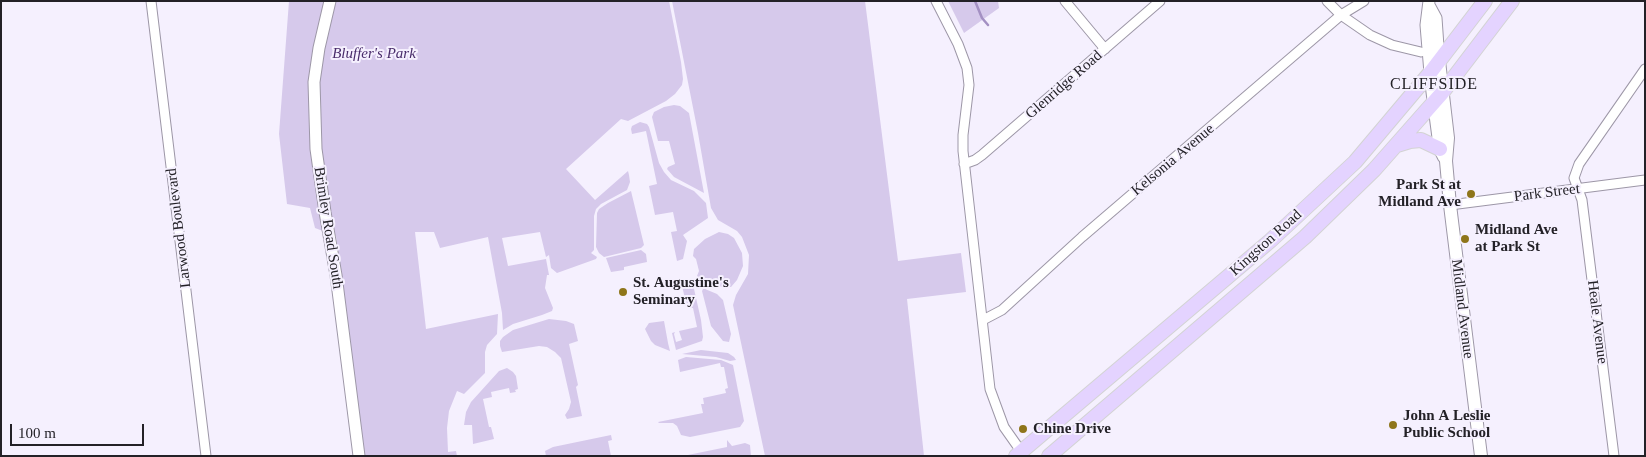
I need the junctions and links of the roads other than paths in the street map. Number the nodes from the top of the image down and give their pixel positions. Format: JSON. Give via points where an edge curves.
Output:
{"nodes":[{"id":1,"x":151,"y":1,"type":"edge"},
{"id":2,"x":330,"y":1,"type":"edge"},
{"id":3,"x":936,"y":1,"type":"edge"},
{"id":4,"x":1065,"y":1,"type":"edge"},
{"id":5,"x":1160,"y":1,"type":"edge"},
{"id":6,"x":1327,"y":1,"type":"edge"},
{"id":7,"x":1364,"y":1,"type":"edge"},
{"id":8,"x":1485,"y":1,"type":"edge"},
{"id":9,"x":1512,"y":1,"type":"edge"},
{"id":10,"x":1429,"y":3,"type":"edge"},
{"id":11,"x":1341,"y":15,"type":"junction"},
{"id":12,"x":1105,"y":49,"type":"junction"},
{"id":13,"x":1421,"y":52,"type":"dead end"},
{"id":14,"x":1439,"y":61,"type":"junction"},
{"id":15,"x":1645,"y":69,"type":"edge"},
{"id":16,"x":1430,"y":73,"type":"junction"},
{"id":17,"x":1438,"y":98,"type":"junction"},
{"id":18,"x":1397,"y":145,"type":"junction"},
{"id":19,"x":1443,"y":155,"type":"junction"},
{"id":20,"x":964,"y":164,"type":"junction"},
{"id":21,"x":1645,"y":180,"type":"edge"},
{"id":22,"x":1577,"y":189,"type":"junction"},
{"id":23,"x":1450,"y":205,"type":"junction"},
{"id":24,"x":984,"y":320,"type":"junction"},
{"id":25,"x":1021,"y":454,"type":"edge"},
{"id":26,"x":206,"y":456,"type":"edge"},
{"id":27,"x":359,"y":456,"type":"edge"},
{"id":28,"x":1049,"y":456,"type":"edge"},
{"id":29,"x":1481,"y":456,"type":"edge"},
{"id":30,"x":1614,"y":456,"type":"edge"}],
"edges":[{"from":1,"to":26,"type":"street","name":"Larwood Boulevard"},
{"from":2,"to":27,"type":"street","name":"Brimley Road South","via":[[314,82],[316,149]]},
{"from":3,"to":20,"type":"street","via":[[967,68],[969,85],[963,135]]},
{"from":4,"to":12,"type":"street"},
{"from":5,"to":12,"type":"street","name":"Glenridge Road"},
{"from":6,"to":11,"type":"street"},
{"from":7,"to":11,"type":"street","name":"Kelsonia Avenue"},
{"from":8,"to":14,"type":"main road","name":"Kingston Road"},
{"from":9,"to":17,"type":"main road","name":"Kingston Road"},
{"from":10,"to":14,"type":"street","name":"Midland Avenue","via":[[1436,18]]},
{"from":10,"to":16,"type":"street","name":"Midland Avenue","via":[[1426,25]]},
{"from":11,"to":13,"type":"street","via":[[1378,39]]},
{"from":11,"to":24,"type":"street","name":"Kelsonia Avenue","via":[[1082,237],[1002,310]]},
{"from":12,"to":20,"type":"street","name":"Glenridge Road","via":[[982,155]]},
{"from":14,"to":16,"type":"main road","name":"Kingston Road"},
{"from":14,"to":17,"type":"main road","name":"Midland Avenue"},
{"from":15,"to":22,"type":"street","name":"Heale Avenue","via":[[1579,164],[1574,178]]},
{"from":16,"to":17,"type":"main road","name":"Midland Avenue"},
{"from":16,"to":25,"type":"main road","name":"Kingston Road","via":[[1355,162],[1270,241]]},
{"from":17,"to":18,"type":"main road","name":"Kingston Road"},
{"from":17,"to":19,"type":"main road","name":"Midland Avenue"},
{"from":18,"to":19,"type":"main road","via":[[1421,140]]},
{"from":18,"to":28,"type":"main road","name":"Kingston Road","via":[[1305,237]]},
{"from":19,"to":23,"type":"main road","name":"Midland Avenue"},
{"from":20,"to":24,"type":"street"},
{"from":21,"to":22,"type":"street","name":"Park Street"},
{"from":22,"to":23,"type":"street","name":"Park Street"},
{"from":22,"to":30,"type":"street","name":"Heale Avenue","via":[[1582,200]]},
{"from":23,"to":29,"type":"main road","name":"Midland Avenue"},
{"from":24,"to":25,"type":"street","via":[[993,400],[1004,427]]}]}
